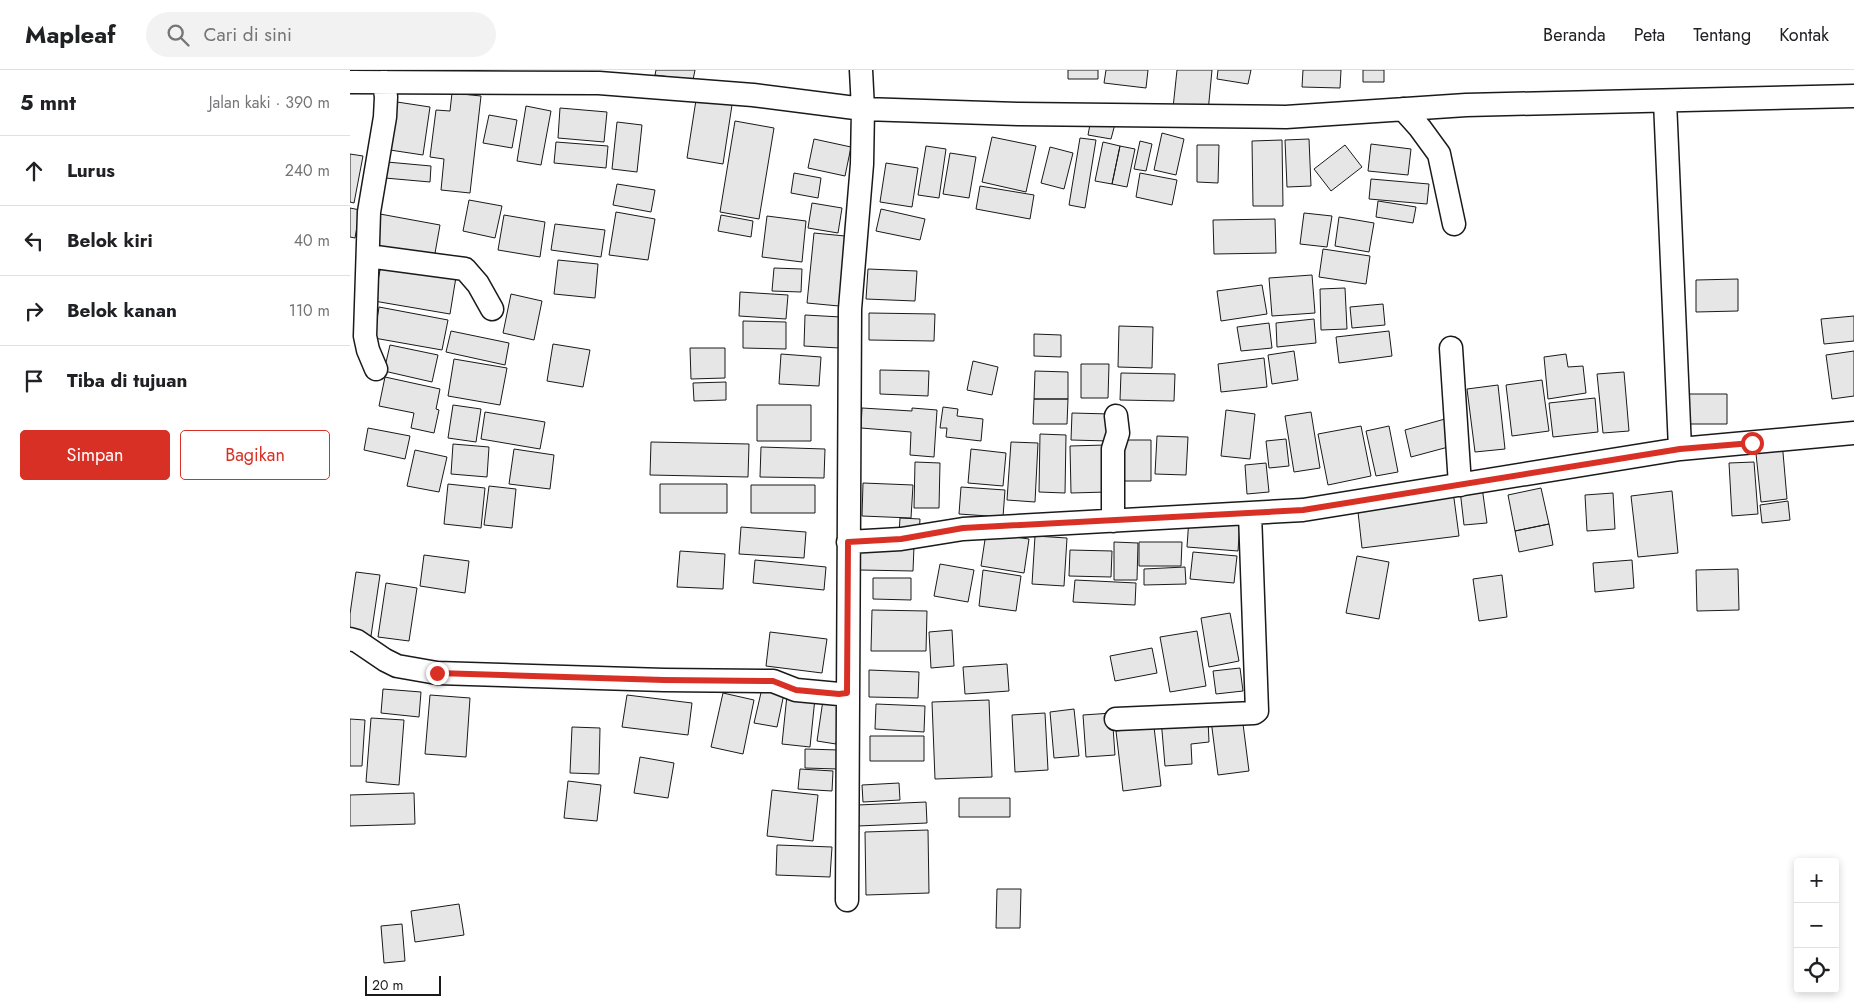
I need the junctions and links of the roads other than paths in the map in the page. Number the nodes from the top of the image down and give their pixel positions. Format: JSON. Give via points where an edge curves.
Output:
{"nodes":[{"id":1,"x":861,"y":70,"type":"edge"},
{"id":2,"x":350,"y":82,"type":"edge"},
{"id":3,"x":384,"y":82,"type":"junction"},
{"id":4,"x":1854,"y":96,"type":"edge"},
{"id":5,"x":1665,"y":101,"type":"junction"},
{"id":6,"x":863,"y":109,"type":"junction"},
{"id":7,"x":1403,"y":109,"type":"junction"},
{"id":8,"x":1454,"y":224,"type":"dead end"},
{"id":9,"x":368,"y":256,"type":"junction"},
{"id":10,"x":492,"y":310,"type":"dead end"},
{"id":11,"x":1451,"y":348,"type":"dead end"},
{"id":12,"x":376,"y":369,"type":"dead end"},
{"id":13,"x":1116,"y":416,"type":"dead end"},
{"id":14,"x":1854,"y":433,"type":"edge"},
{"id":15,"x":1680,"y":449,"type":"junction"},
{"id":16,"x":1460,"y":485,"type":"junction"},
{"id":17,"x":1250,"y":513,"type":"junction"},
{"id":18,"x":1113,"y":520,"type":"junction"},
{"id":19,"x":848,"y":542,"type":"junction"},
{"id":20,"x":350,"y":639,"type":"edge"},
{"id":21,"x":847,"y":693,"type":"junction"},
{"id":22,"x":1116,"y":718,"type":"dead end"},
{"id":23,"x":846,"y":900,"type":"dead end"}],
"edges":[{"from":1,"to":6,"type":"street"},
{"from":2,"to":3,"type":"street"},
{"from":3,"to":6,"type":"street","via":[[599,83],[753,95]]},
{"from":3,"to":9,"type":"street","via":[[385,117],[369,212]]},
{"from":4,"to":5,"type":"street"},
{"from":5,"to":7,"type":"street"},
{"from":5,"to":15,"type":"street"},
{"from":6,"to":7,"type":"street","via":[[1286,117]]},
{"from":6,"to":19,"type":"street","via":[[862,164],[850,309]]},
{"from":7,"to":8,"type":"street","via":[[1439,154]]},
{"from":9,"to":10,"type":"street","via":[[464,269],[478,284]]},
{"from":9,"to":12,"type":"street","via":[[365,336]]},
{"from":11,"to":16,"type":"street"},
{"from":13,"to":18,"type":"street"},
{"from":14,"to":15,"type":"street"},
{"from":15,"to":16,"type":"street"},
{"from":16,"to":17,"type":"street","via":[[1303,510]]},
{"from":17,"to":18,"type":"street"},
{"from":17,"to":22,"type":"street","via":[[1257,711]]},
{"from":18,"to":19,"type":"street","via":[[963,528],[901,539]]},
{"from":19,"to":21,"type":"street"},
{"from":20,"to":21,"type":"street","via":[[397,666],[437,673],[773,681],[796,690]]},
{"from":21,"to":23,"type":"street"}]}
